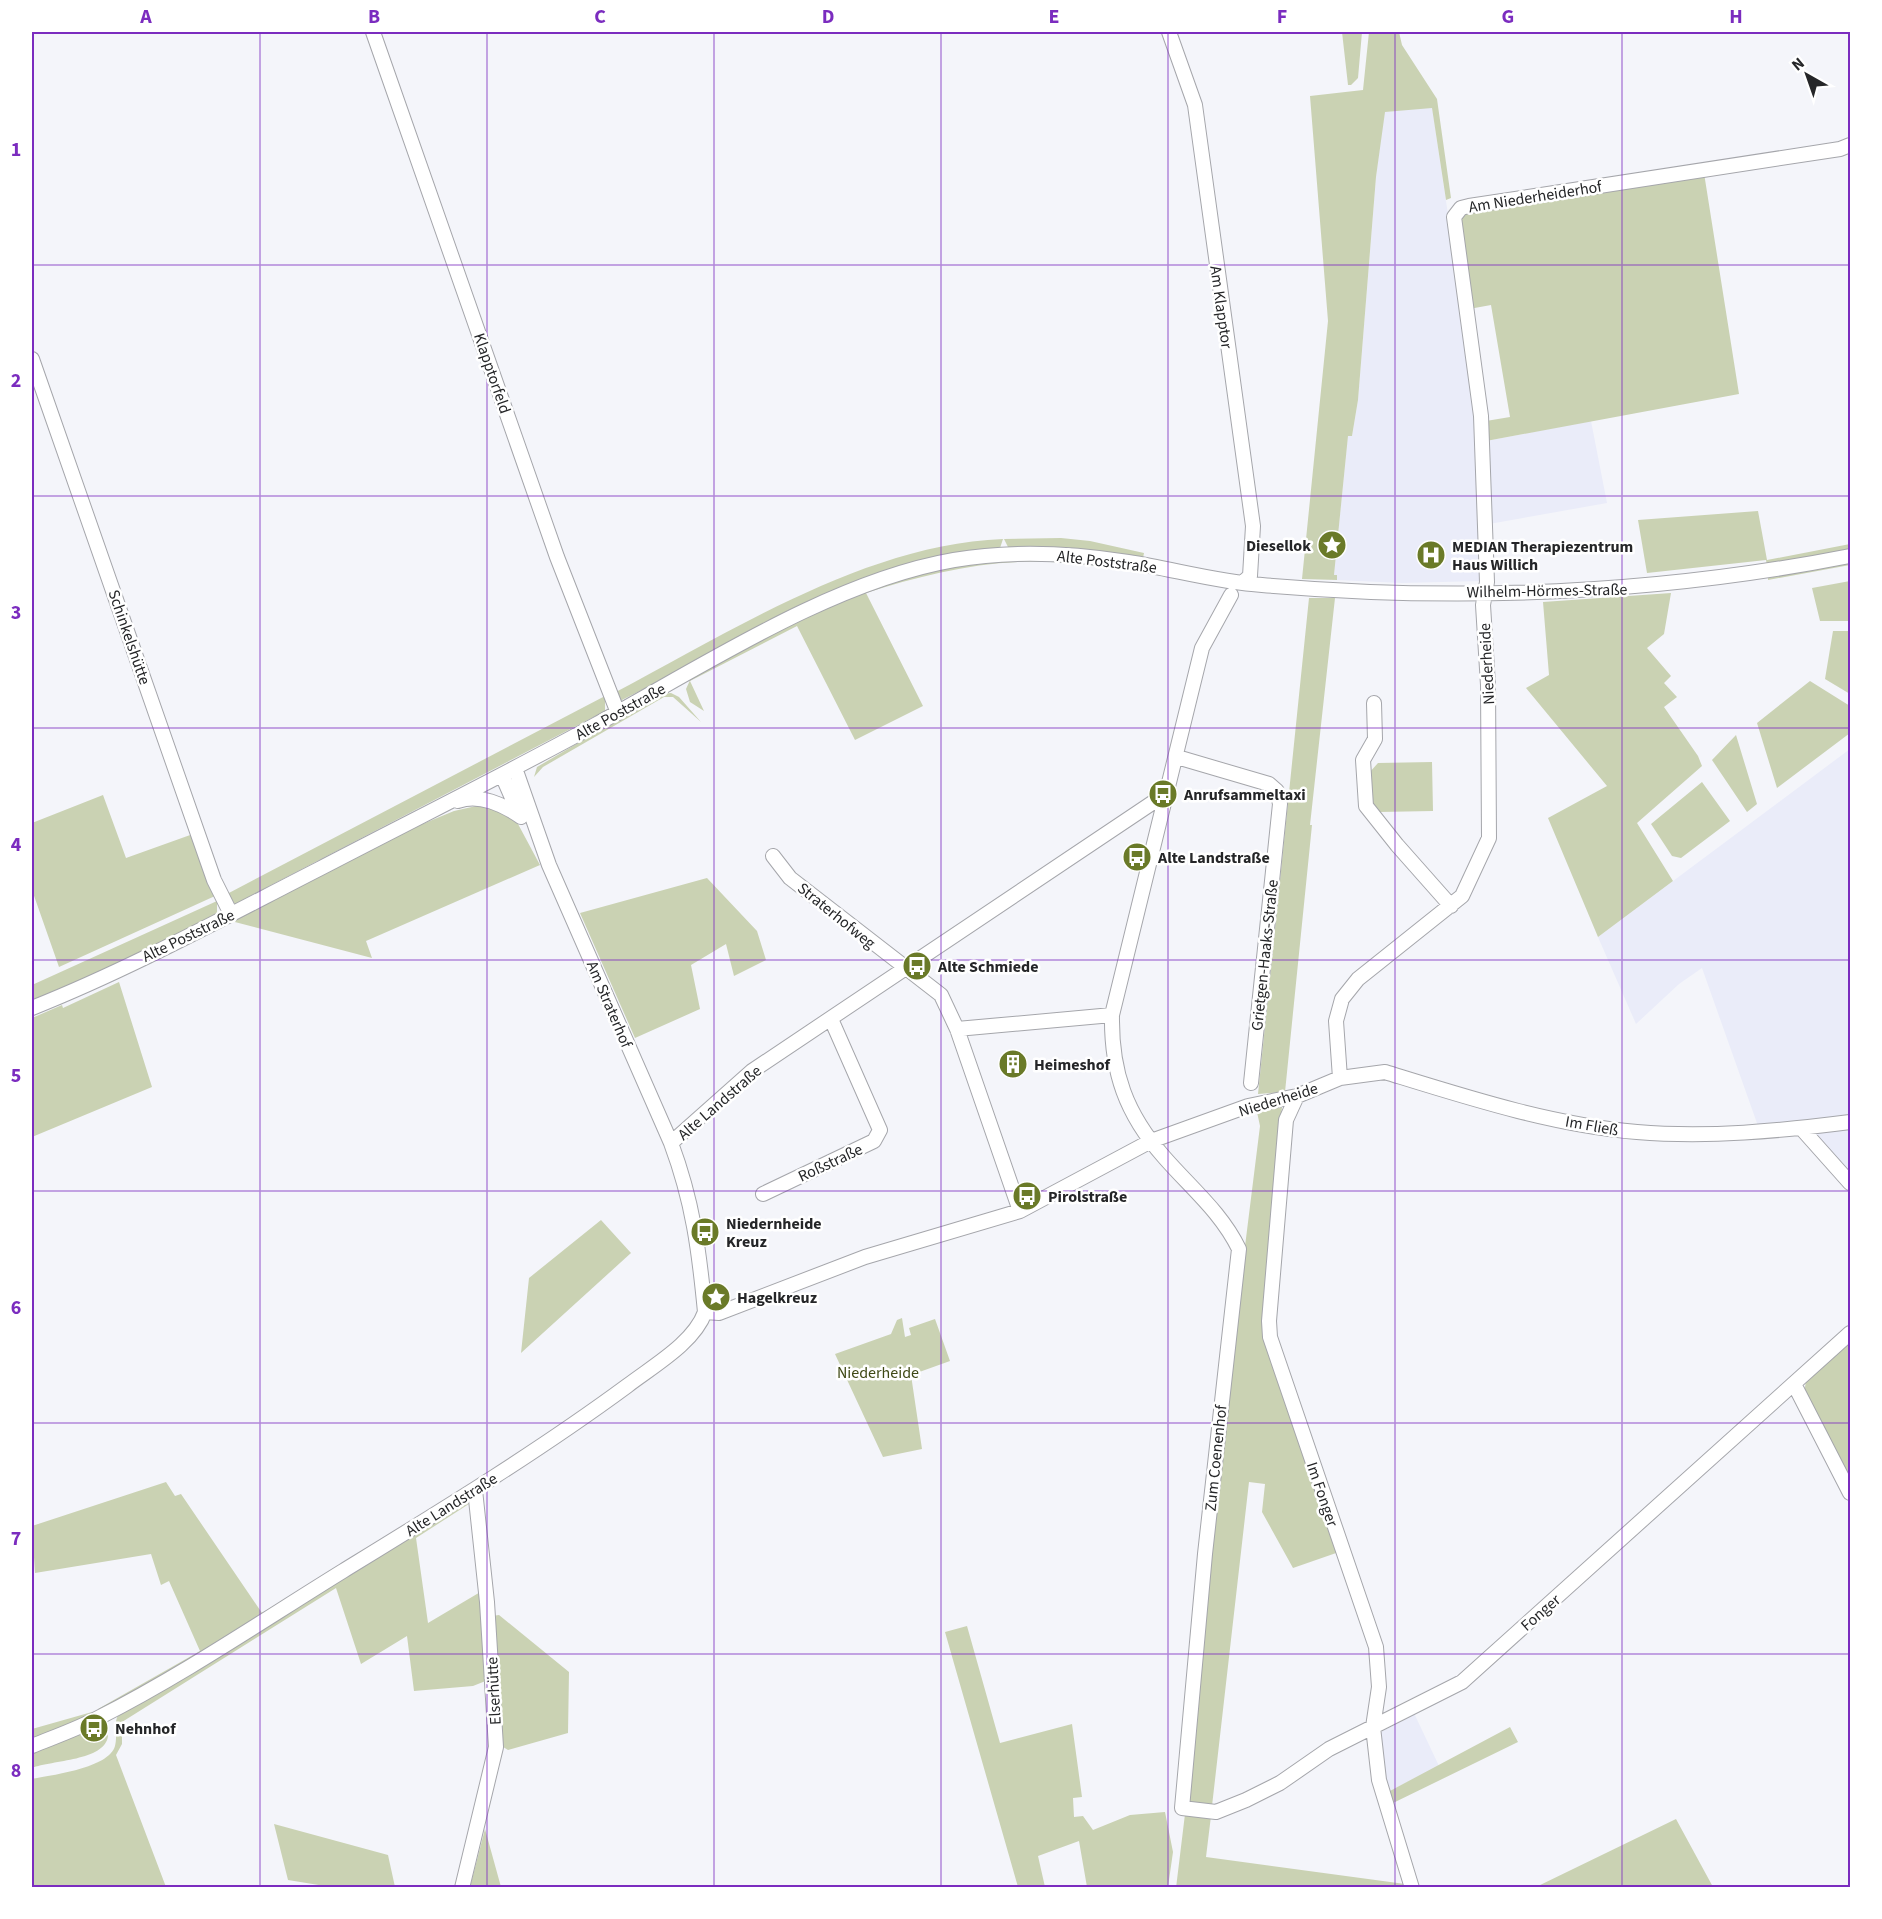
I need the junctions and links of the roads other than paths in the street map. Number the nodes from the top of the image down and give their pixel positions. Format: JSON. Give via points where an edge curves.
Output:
{"nodes":[{"id":1,"x":373,"y":32,"type":"edge"},
{"id":2,"x":1169,"y":32,"type":"edge"},
{"id":3,"x":1851,"y":145,"type":"edge"},
{"id":4,"x":32,"y":359,"type":"edge"},
{"id":5,"x":1851,"y":556,"type":"edge"},
{"id":6,"x":1242,"y":583,"type":"junction"},
{"id":7,"x":1485,"y":591,"type":"junction"},
{"id":8,"x":1232,"y":595,"type":"dead end"},
{"id":9,"x":1374,"y":703,"type":"dead end"},
{"id":10,"x":618,"y":713,"type":"junction"},
{"id":11,"x":1177,"y":757,"type":"junction"},
{"id":12,"x":515,"y":768,"type":"junction"},
{"id":13,"x":502,"y":775,"type":"junction"},
{"id":14,"x":1167,"y":793,"type":"junction"},
{"id":15,"x":425,"y":814,"type":"junction"},
{"id":16,"x":521,"y":818,"type":"junction"},
{"id":17,"x":773,"y":856,"type":"dead end"},
{"id":18,"x":549,"y":865,"type":"junction"},
{"id":19,"x":1451,"y":906,"type":"junction"},
{"id":20,"x":231,"y":914,"type":"junction"},
{"id":21,"x":908,"y":968,"type":"junction"},
{"id":22,"x":32,"y":1008,"type":"edge"},
{"id":23,"x":1112,"y":1015,"type":"junction"},
{"id":24,"x":831,"y":1019,"type":"junction"},
{"id":25,"x":957,"y":1029,"type":"junction"},
{"id":26,"x":1340,"y":1078,"type":"junction"},
{"id":27,"x":1251,"y":1083,"type":"dead end"},
{"id":28,"x":1296,"y":1096,"type":"junction"},
{"id":29,"x":1851,"y":1122,"type":"edge"},
{"id":30,"x":1801,"y":1128,"type":"junction"},
{"id":31,"x":1151,"y":1141,"type":"junction"},
{"id":32,"x":671,"y":1143,"type":"junction"},
{"id":33,"x":1851,"y":1183,"type":"edge"},
{"id":34,"x":763,"y":1194,"type":"dead end"},
{"id":35,"x":1020,"y":1211,"type":"junction"},
{"id":36,"x":705,"y":1312,"type":"junction"},
{"id":37,"x":1851,"y":1334,"type":"edge"},
{"id":38,"x":1794,"y":1384,"type":"junction"},
{"id":39,"x":475,"y":1490,"type":"junction"},
{"id":40,"x":1851,"y":1493,"type":"edge"},
{"id":41,"x":1372,"y":1727,"type":"junction"},
{"id":42,"x":32,"y":1746,"type":"edge"},
{"id":43,"x":1182,"y":1808,"type":"joint"},
{"id":44,"x":462,"y":1887,"type":"edge"},
{"id":45,"x":1412,"y":1887,"type":"edge"}],
"edges":[{"from":1,"to":10,"type":"street","name":"Klapptorfeld","via":[[557,557]]},
{"from":2,"to":6,"type":"street","name":"Am Klapptor","via":[[1196,105],[1253,526],[1251,576]]},
{"from":3,"to":7,"type":"street","name":"Am Niederheiderhof","via":[[1468,206],[1456,213],[1453,224],[1481,416]]},
{"from":4,"to":20,"type":"street","name":"Schinkelshütte","via":[[214,880]]},
{"from":5,"to":7,"type":"street","name":"Wilhelm-Hörmes-Straße","via":[[1684,583],[1590,591]]},
{"from":6,"to":7,"type":"street","name":"Wilhelm-Hörmes-Straße","via":[[1351,590]]},
{"from":6,"to":10,"type":"street","name":"Alte Poststraße","via":[[1071,554],[1008,554],[954,560],[898,573],[800,614]]},
{"from":7,"to":19,"type":"street","name":"Niederheide","via":[[1489,838],[1462,896]]},
{"from":8,"to":11,"type":"street","via":[[1202,648]]},
{"from":9,"to":19,"type":"street","via":[[1375,739],[1363,760],[1366,806]]},
{"from":10,"to":12,"type":"street","name":"Alte Poststraße"},
{"from":11,"to":14,"type":"street"},
{"from":11,"to":27,"type":"street","name":"Grietgen-Haaks-Straße","via":[[1269,784],[1277,792],[1280,804]]},
{"from":12,"to":13,"type":"street","name":"Alte Poststraße"},
{"from":12,"to":18,"type":"street","name":"Am Straterhof"},
{"from":13,"to":15,"type":"street","name":"Alte Poststraße"},
{"from":13,"to":16,"type":"street","name":"Am Straterhof"},
{"from":14,"to":21,"type":"street","name":"Alte Landstraße"},
{"from":14,"to":23,"type":"street"},
{"from":15,"to":16,"type":"street","name":"Am Straterhof","via":[[464,798],[503,804]]},
{"from":15,"to":20,"type":"street","name":"Alte Poststraße"},
{"from":16,"to":18,"type":"street","name":"Am Straterhof"},
{"from":17,"to":21,"type":"street","name":"Straterhofweg","via":[[790,878]]},
{"from":18,"to":32,"type":"street","name":"Am Straterhof"},
{"from":19,"to":26,"type":"street","name":"Niederheide","via":[[1358,979],[1342,999],[1336,1021]]},
{"from":20,"to":22,"type":"street","name":"Alte Poststraße"},
{"from":21,"to":24,"type":"street","name":"Alte Landstraße"},
{"from":21,"to":25,"type":"street","via":[[941,995]]},
{"from":23,"to":25,"type":"street"},
{"from":23,"to":31,"type":"street","via":[[1115,1072],[1126,1100]]},
{"from":24,"to":32,"type":"street","name":"Alte Landstraße","via":[[752,1071]]},
{"from":24,"to":34,"type":"street","name":"Roßstraße","via":[[880,1130],[874,1142]]},
{"from":25,"to":35,"type":"street"},
{"from":26,"to":28,"type":"street","name":"Niederheide"},
{"from":26,"to":30,"type":"street","name":"Im Fließ","via":[[1385,1072],[1514,1109],[1637,1132],[1734,1134]]},
{"from":28,"to":31,"type":"street","name":"Niederheide","via":[[1248,1106]]},
{"from":28,"to":41,"type":"street","name":"Im Fonger","via":[[1286,1120],[1270,1337],[1374,1638],[1380,1668]]},
{"from":29,"to":30,"type":"street","name":"Im Fließ"},
{"from":30,"to":33,"type":"street"},
{"from":31,"to":35,"type":"street","name":"Niederheide"},
{"from":31,"to":43,"type":"street","name":"Zum Coenenhof","via":[[1214,1209],[1239,1249]]},
{"from":32,"to":36,"type":"street","name":"Alte Landstraße","via":[[698,1239]]},
{"from":35,"to":36,"type":"street","name":"Niederheide","via":[[866,1257],[719,1312]]},
{"from":36,"to":39,"type":"street","name":"Alte Landstraße","via":[[683,1342],[654,1366]]},
{"from":37,"to":38,"type":"street","name":"Fonger"},
{"from":38,"to":40,"type":"street"},
{"from":38,"to":41,"type":"street","name":"Fonger","via":[[1462,1682]]},
{"from":39,"to":42,"type":"street","name":"Alte Landstraße","via":[[184,1670],[99,1717]]},
{"from":39,"to":44,"type":"street","name":"Elserhütte","via":[[496,1747]]},
{"from":41,"to":43,"type":"street","name":"Fonger","via":[[1246,1800],[1216,1812]]},
{"from":41,"to":45,"type":"street","name":"Im Fonger","via":[[1379,1780]]}]}
